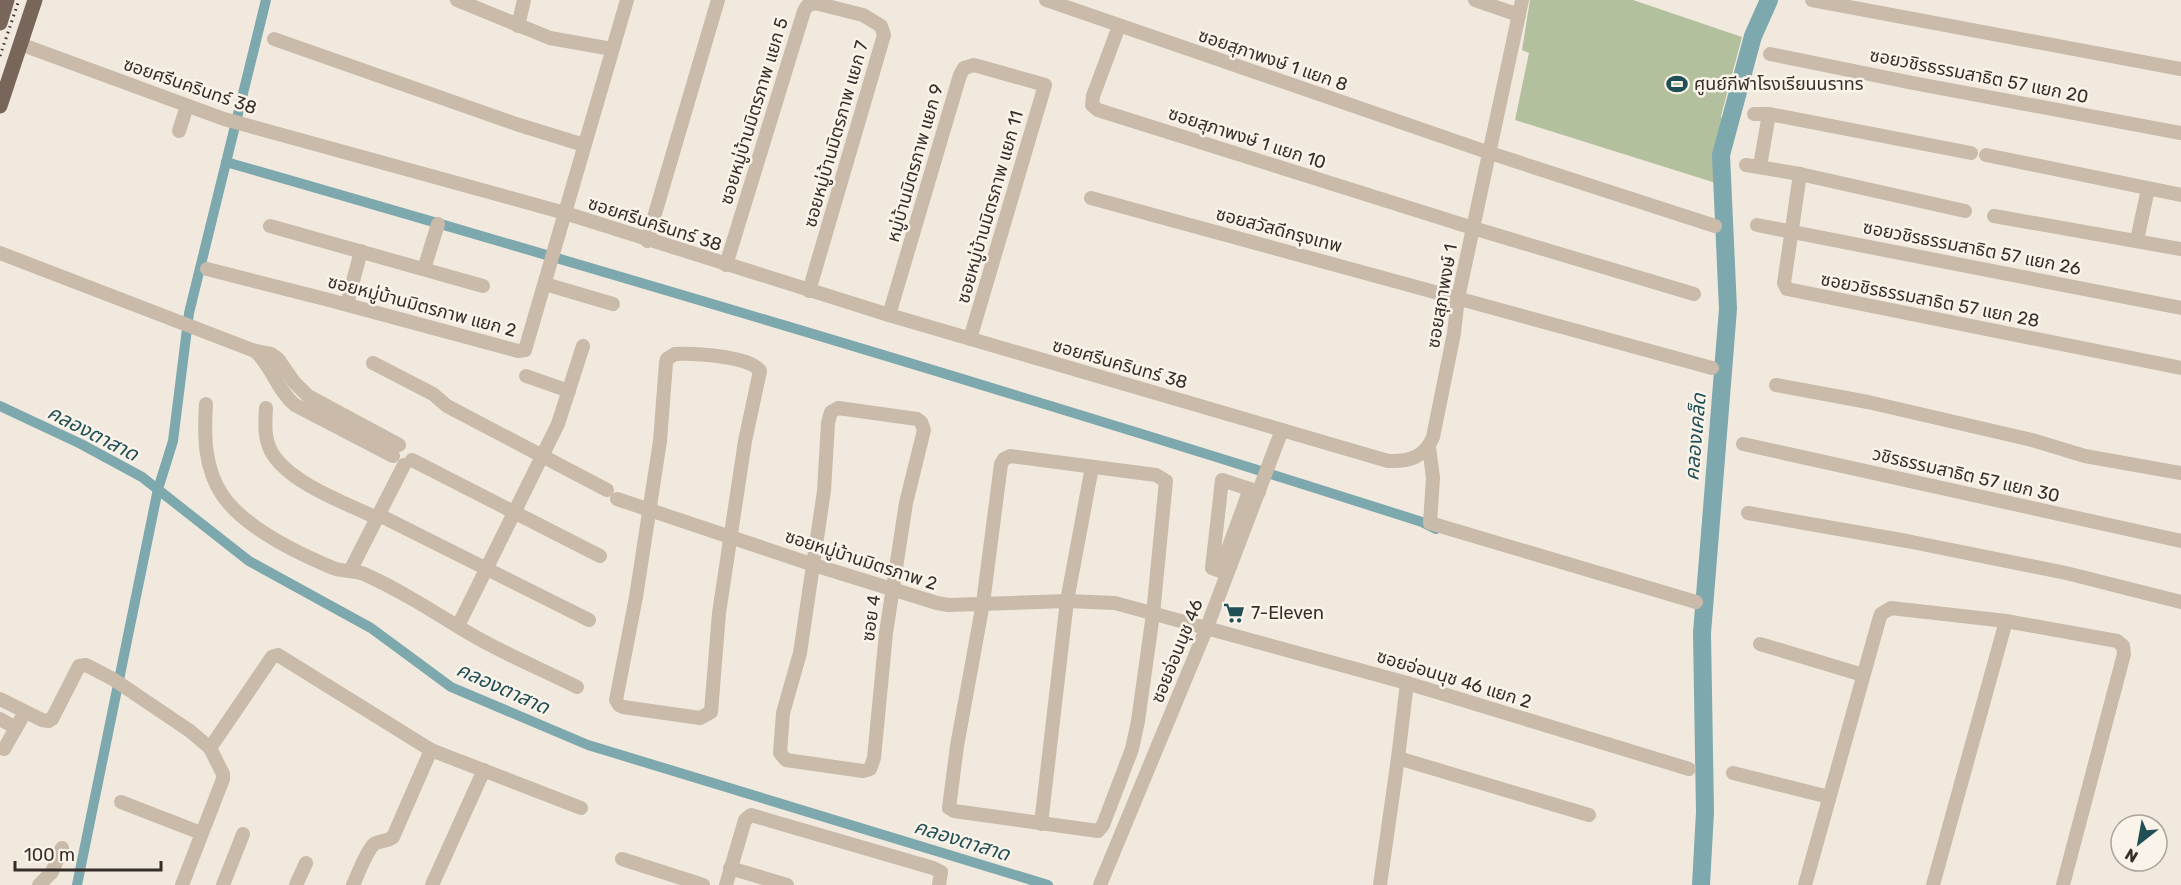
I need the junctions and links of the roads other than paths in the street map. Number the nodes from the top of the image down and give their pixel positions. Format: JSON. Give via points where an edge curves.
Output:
{"nodes":[{"id":1,"x":8,"y":0,"type":"edge"},
{"id":2,"x":35,"y":0,"type":"edge"},
{"id":3,"x":457,"y":0,"type":"edge"},
{"id":4,"x":524,"y":0,"type":"edge"},
{"id":5,"x":627,"y":0,"type":"edge"},
{"id":6,"x":718,"y":0,"type":"edge"},
{"id":7,"x":1046,"y":0,"type":"edge"},
{"id":8,"x":1475,"y":0,"type":"edge"},
{"id":9,"x":1522,"y":0,"type":"edge"},
{"id":10,"x":1812,"y":0,"type":"edge"},
{"id":11,"x":846,"y":11,"type":"joint"},
{"id":12,"x":1519,"y":15,"type":"junction"},
{"id":13,"x":0,"y":23,"type":"edge"},
{"id":14,"x":518,"y":26,"type":"junction"},
{"id":15,"x":1119,"y":26,"type":"junction"},
{"id":16,"x":274,"y":39,"type":"dead end"},
{"id":17,"x":20,"y":44,"type":"junction"},
{"id":18,"x":612,"y":50,"type":"junction"},
{"id":19,"x":1770,"y":54,"type":"dead end"},
{"id":20,"x":2181,"y":69,"type":"edge"},
{"id":21,"x":1045,"y":85,"type":"joint"},
{"id":22,"x":0,"y":106,"type":"edge"},
{"id":23,"x":187,"y":106,"type":"junction"},
{"id":24,"x":1754,"y":114,"type":"dead end"},
{"id":25,"x":1769,"y":114,"type":"junction"},
{"id":26,"x":180,"y":131,"type":"dead end"},
{"id":27,"x":2181,"y":133,"type":"edge"},
{"id":28,"x":584,"y":145,"type":"junction"},
{"id":29,"x":1490,"y":153,"type":"junction"},
{"id":30,"x":1971,"y":153,"type":"dead end"},
{"id":31,"x":1986,"y":155,"type":"dead end"},
{"id":32,"x":1800,"y":174,"type":"junction"},
{"id":33,"x":2148,"y":189,"type":"junction"},
{"id":34,"x":2181,"y":195,"type":"edge"},
{"id":35,"x":1091,"y":198,"type":"dead end"},
{"id":36,"x":1965,"y":211,"type":"dead end"},
{"id":37,"x":565,"y":213,"type":"junction"},
{"id":38,"x":1994,"y":216,"type":"dead end"},
{"id":39,"x":438,"y":224,"type":"dead end"},
{"id":40,"x":1756,"y":225,"type":"dead end"},
{"id":41,"x":270,"y":226,"type":"dead end"},
{"id":42,"x":1715,"y":226,"type":"dead end"},
{"id":43,"x":1473,"y":228,"type":"junction"},
{"id":44,"x":1792,"y":231,"type":"junction"},
{"id":45,"x":2136,"y":240,"type":"junction"},
{"id":46,"x":647,"y":241,"type":"junction"},
{"id":47,"x":2181,"y":249,"type":"edge"},
{"id":48,"x":361,"y":251,"type":"junction"},
{"id":49,"x":0,"y":253,"type":"edge"},
{"id":50,"x":726,"y":265,"type":"junction"},
{"id":51,"x":207,"y":269,"type":"dead end"},
{"id":52,"x":424,"y":269,"type":"junction"},
{"id":53,"x":544,"y":284,"type":"junction"},
{"id":54,"x":483,"y":286,"type":"dead end"},
{"id":55,"x":809,"y":291,"type":"junction"},
{"id":56,"x":1694,"y":294,"type":"dead end"},
{"id":57,"x":1458,"y":298,"type":"junction"},
{"id":58,"x":347,"y":304,"type":"junction"},
{"id":59,"x":613,"y":304,"type":"dead end"},
{"id":60,"x":2181,"y":308,"type":"edge"},
{"id":61,"x":889,"y":315,"type":"junction"},
{"id":62,"x":970,"y":339,"type":"junction"},
{"id":63,"x":583,"y":346,"type":"dead end"},
{"id":64,"x":373,"y":363,"type":"dead end"},
{"id":65,"x":1712,"y":368,"type":"dead end"},
{"id":66,"x":2181,"y":368,"type":"edge"},
{"id":67,"x":526,"y":376,"type":"dead end"},
{"id":68,"x":1776,"y":385,"type":"dead end"},
{"id":69,"x":569,"y":391,"type":"junction"},
{"id":70,"x":206,"y":404,"type":"dead end"},
{"id":71,"x":266,"y":408,"type":"dead end"},
{"id":72,"x":1282,"y":430,"type":"junction"},
{"id":73,"x":1743,"y":444,"type":"dead end"},
{"id":74,"x":1429,"y":447,"type":"junction"},
{"id":75,"x":542,"y":455,"type":"junction"},
{"id":76,"x":402,"y":456,"type":"junction"},
{"id":77,"x":1092,"y":467,"type":"junction"},
{"id":78,"x":2181,"y":473,"type":"edge"},
{"id":79,"x":1257,"y":488,"type":"junction"},
{"id":80,"x":649,"y":510,"type":"junction"},
{"id":81,"x":516,"y":513,"type":"junction"},
{"id":82,"x":1748,"y":513,"type":"dead end"},
{"id":83,"x":378,"y":517,"type":"junction"},
{"id":84,"x":731,"y":537,"type":"junction"},
{"id":85,"x":2181,"y":541,"type":"edge"},
{"id":86,"x":600,"y":556,"type":"dead end"},
{"id":87,"x":814,"y":565,"type":"junction"},
{"id":88,"x":486,"y":570,"type":"junction"},
{"id":89,"x":350,"y":571,"type":"junction"},
{"id":90,"x":893,"y":591,"type":"junction"},
{"id":91,"x":1067,"y":601,"type":"junction"},
{"id":92,"x":1696,"y":602,"type":"dead end"},
{"id":93,"x":2181,"y":602,"type":"edge"},
{"id":94,"x":983,"y":603,"type":"junction"},
{"id":95,"x":1153,"y":614,"type":"junction"},
{"id":96,"x":589,"y":620,"type":"dead end"},
{"id":97,"x":2006,"y":621,"type":"junction"},
{"id":98,"x":458,"y":626,"type":"junction"},
{"id":99,"x":1207,"y":627,"type":"junction"},
{"id":100,"x":1760,"y":644,"type":"dead end"},
{"id":101,"x":1863,"y":675,"type":"junction"},
{"id":102,"x":1407,"y":683,"type":"junction"},
{"id":103,"x":577,"y":687,"type":"dead end"},
{"id":104,"x":0,"y":699,"type":"edge"},
{"id":105,"x":25,"y":712,"type":"junction"},
{"id":106,"x":0,"y":719,"type":"edge"},
{"id":107,"x":16,"y":728,"type":"junction"},
{"id":108,"x":210,"y":748,"type":"junction"},
{"id":109,"x":4,"y":749,"type":"dead end"},
{"id":110,"x":431,"y":750,"type":"junction"},
{"id":111,"x":1398,"y":758,"type":"junction"},
{"id":112,"x":1689,"y":769,"type":"dead end"},
{"id":113,"x":484,"y":770,"type":"junction"},
{"id":114,"x":1733,"y":773,"type":"dead end"},
{"id":115,"x":1829,"y":797,"type":"junction"},
{"id":116,"x":121,"y":802,"type":"dead end"},
{"id":117,"x":581,"y":808,"type":"dead end"},
{"id":118,"x":1589,"y":815,"type":"dead end"},
{"id":119,"x":1041,"y":824,"type":"junction"},
{"id":120,"x":201,"y":833,"type":"junction"},
{"id":121,"x":243,"y":834,"type":"dead end"},
{"id":122,"x":62,"y":848,"type":"dead end"},
{"id":123,"x":622,"y":859,"type":"dead end"},
{"id":124,"x":306,"y":863,"type":"dead end"},
{"id":125,"x":730,"y":868,"type":"junction"},
{"id":126,"x":39,"y":885,"type":"edge"},
{"id":127,"x":182,"y":885,"type":"edge"},
{"id":128,"x":223,"y":885,"type":"edge"},
{"id":129,"x":296,"y":885,"type":"edge"},
{"id":130,"x":353,"y":885,"type":"edge"},
{"id":131,"x":432,"y":885,"type":"edge"},
{"id":132,"x":703,"y":885,"type":"edge"},
{"id":133,"x":726,"y":885,"type":"edge"},
{"id":134,"x":787,"y":885,"type":"edge"},
{"id":135,"x":939,"y":885,"type":"edge"},
{"id":136,"x":1100,"y":885,"type":"edge"},
{"id":137,"x":1380,"y":885,"type":"edge"},
{"id":138,"x":1805,"y":885,"type":"edge"},
{"id":139,"x":1933,"y":885,"type":"edge"},
{"id":140,"x":2063,"y":885,"type":"edge"}],
"edges":[{"from":1,"to":13,"type":"main road"},
{"from":2,"to":17,"type":"main road"},
{"from":3,"to":14,"type":"street"},
{"from":4,"to":14,"type":"street"},
{"from":5,"to":18,"type":"street","name":"ซอยหมู่บ้านมิตรภาพ แยก 2"},
{"from":6,"to":46,"type":"street"},
{"from":7,"to":15,"type":"street","name":"ซอยสุภาพงษ์ 1 แยก 8"},
{"from":8,"to":12,"type":"street"},
{"from":9,"to":12,"type":"street","name":"ซอยสุภาพงษ์ 1"},
{"from":10,"to":20,"type":"street"},
{"from":11,"to":50,"type":"street","name":"ซอยหมู่บ้านมิตรภาพ แยก 5","via":[[815,3],[804,11]]},
{"from":11,"to":55,"type":"street","name":"ซอยหมู่บ้านมิตรภาพ แยก 7","via":[[875,21],[884,35]]},
{"from":12,"to":29,"type":"street","name":"ซอยสุภาพงษ์ 1"},
{"from":14,"to":18,"type":"street","via":[[561,41]]},
{"from":15,"to":29,"type":"street","name":"ซอยสุภาพงษ์ 1 แยก 8"},
{"from":15,"to":43,"type":"street","name":"ซอยสุภาพงษ์ 1 แยก 10","via":[[1093,96],[1092,105],[1098,110]]},
{"from":16,"to":28,"type":"street"},
{"from":17,"to":22,"type":"main road"},
{"from":17,"to":23,"type":"street","name":"ซอยศรีนครินทร์ 38"},
{"from":18,"to":28,"type":"street","name":"ซอยหมู่บ้านมิตรภาพ แยก 2"},
{"from":19,"to":27,"type":"street","name":"ซอยวชิรธรรมสาธิต 57 แยก 20"},
{"from":21,"to":61,"type":"street","name":"หมู่บ้านมิตรภาพ แยก 9","via":[[974,65],[964,68]]},
{"from":21,"to":62,"type":"street","name":"ซอยหมู่บ้านมิตรภาพ แยก 11"},
{"from":23,"to":26,"type":"street"},
{"from":23,"to":37,"type":"street","name":"ซอยศรีนครินทร์ 38","via":[[243,125]]},
{"from":24,"to":25,"type":"street"},
{"from":25,"to":30,"type":"street"},
{"from":25,"to":32,"type":"street","via":[[1753,165]]},
{"from":28,"to":37,"type":"street","name":"ซอยหมู่บ้านมิตรภาพ แยก 2"},
{"from":29,"to":42,"type":"street","name":"ซอยสุภาพงษ์ 1 แยก 8"},
{"from":29,"to":43,"type":"street","name":"ซอยสุภาพงษ์ 1"},
{"from":31,"to":33,"type":"street"},
{"from":32,"to":36,"type":"street"},
{"from":32,"to":44,"type":"street","name":"ซอยวชิรธรรมสาธิต 57 แยก 28"},
{"from":33,"to":34,"type":"street"},
{"from":33,"to":45,"type":"street"},
{"from":35,"to":57,"type":"street","name":"ซอยสวัสดีกรุงเทพ"},
{"from":37,"to":46,"type":"street","name":"ซอยศรีนครินทร์ 38"},
{"from":37,"to":53,"type":"street","name":"ซอยหมู่บ้านมิตรภาพ แยก 2"},
{"from":38,"to":45,"type":"street"},
{"from":39,"to":52,"type":"street"},
{"from":40,"to":44,"type":"street","name":"ซอยวชิรธรรมสาธิต 57 แยก 26"},
{"from":41,"to":48,"type":"street"},
{"from":43,"to":56,"type":"street"},
{"from":43,"to":57,"type":"street","name":"ซอยสุภาพงษ์ 1"},
{"from":44,"to":60,"type":"street","name":"ซอยวชิรธรรมสาธิต 57 แยก 26"},
{"from":44,"to":66,"type":"street","name":"ซอยวชิรธรรมสาธิต 57 แยก 28","via":[[1784,283],[1789,290]]},
{"from":45,"to":47,"type":"street"},
{"from":46,"to":50,"type":"street","name":"ซอยศรีนครินทร์ 38"},
{"from":48,"to":52,"type":"street"},
{"from":48,"to":58,"type":"street"},
{"from":49,"to":76,"type":"street","via":[[271,354],[299,389]]},
{"from":50,"to":55,"type":"street","name":"ซอยศรีนครินทร์ 38"},
{"from":51,"to":58,"type":"street","name":"ซอยหมู่บ้านมิตรภาพ แยก 2"},
{"from":52,"to":54,"type":"street"},
{"from":53,"to":58,"type":"street","name":"ซอยหมู่บ้านมิตรภาพ แยก 2","via":[[528,346],[522,351]]},
{"from":53,"to":59,"type":"street"},
{"from":55,"to":61,"type":"street","name":"ซอยศรีนครินทร์ 38"},
{"from":57,"to":65,"type":"street","name":"ซอยสวัสดีกรุงเทพ"},
{"from":57,"to":74,"type":"street","name":"ซอยสุภาพงษ์ 1","via":[[1442,396]]},
{"from":61,"to":62,"type":"street","name":"ซอยศรีนครินทร์ 38"},
{"from":62,"to":72,"type":"street","name":"ซอยศรีนครินทร์ 38"},
{"from":63,"to":69,"type":"street"},
{"from":64,"to":75,"type":"street","name":"ซอยหมู่บ้านมิตรภาพ 2"},
{"from":67,"to":69,"type":"street"},
{"from":68,"to":78,"type":"street","via":[[2022,437],[2085,456]]},
{"from":69,"to":75,"type":"street"},
{"from":70,"to":89,"type":"street","via":[[206,451],[222,495],[271,537],[334,568]]},
{"from":71,"to":83,"type":"street","via":[[266,437],[281,464],[321,490]]},
{"from":72,"to":74,"type":"street","via":[[1388,461],[1416,458]]},
{"from":72,"to":79,"type":"street","name":"ซอยอ่อนนุช 46"},
{"from":73,"to":85,"type":"street","name":"วชิรธรรมสาธิต 57 แยก 30"},
{"from":74,"to":92,"type":"street","via":[[1433,478],[1430,523]]},
{"from":75,"to":80,"type":"street","name":"ซอยหมู่บ้านมิตรภาพ 2"},
{"from":75,"to":81,"type":"street"},
{"from":76,"to":81,"type":"street"},
{"from":76,"to":83,"type":"street"},
{"from":77,"to":91,"type":"street"},
{"from":77,"to":94,"type":"street","via":[[1010,456],[1002,461]]},
{"from":77,"to":95,"type":"street","via":[[1156,475],[1167,481]]},
{"from":79,"to":79,"type":"street","via":[[1222,480],[1212,568],[1220,571]]},
{"from":79,"to":99,"type":"street","name":"ซอยอ่อนนุช 46"},
{"from":80,"to":84,"type":"street","name":"ซอยหมู่บ้านมิตรภาพ 2"},
{"from":80,"to":84,"type":"street","via":[[667,359],[680,354],[752,364],[760,371],[760,377],[745,441]]},
{"from":80,"to":84,"type":"street","via":[[617,697],[617,703],[623,707],[700,718],[711,712],[719,613]]},
{"from":81,"to":86,"type":"street"},
{"from":81,"to":88,"type":"street"},
{"from":82,"to":93,"type":"street","via":[[2055,571]]},
{"from":83,"to":88,"type":"street"},
{"from":83,"to":89,"type":"street"},
{"from":84,"to":87,"type":"street","name":"ซอยหมู่บ้านมิตรภาพ 2"},
{"from":87,"to":90,"type":"street","name":"ซอยหมู่บ้านมิตรภาพ 2"},
{"from":87,"to":90,"type":"street","name":"ซอย 4","via":[[831,412],[838,408],[917,419],[924,430],[906,503]]},
{"from":87,"to":90,"type":"street","name":"ซอย 4","via":[[800,653],[783,713],[780,753],[786,760],[870,769]]},
{"from":88,"to":96,"type":"street"},
{"from":88,"to":98,"type":"street"},
{"from":89,"to":98,"type":"street","via":[[364,574]]},
{"from":90,"to":94,"type":"street","name":"ซอยหมู่บ้านมิตรภาพ 2","via":[[948,605]]},
{"from":91,"to":94,"type":"street","name":"ซอยหมู่บ้านมิตรภาพ 2"},
{"from":91,"to":95,"type":"street","name":"ซอยหมู่บ้านมิตรภาพ 2","via":[[1115,603]]},
{"from":91,"to":119,"type":"street"},
{"from":94,"to":119,"type":"street","via":[[949,808]]},
{"from":95,"to":99,"type":"street","name":"ซอยหมู่บ้านมิตรภาพ 2"},
{"from":95,"to":119,"type":"street","via":[[1132,749],[1103,825],[1098,831]]},
{"from":97,"to":101,"type":"street","via":[[1891,608],[1879,620]]},
{"from":97,"to":139,"type":"street"},
{"from":97,"to":140,"type":"street","via":[[2117,641],[2124,649]]},
{"from":98,"to":103,"type":"street"},
{"from":99,"to":102,"type":"street","name":"ซอยอ่อนนุช 46 แยก 2"},
{"from":99,"to":136,"type":"street","name":"ซอยอ่อนนุช 46"},
{"from":100,"to":101,"type":"street"},
{"from":101,"to":115,"type":"street"},
{"from":102,"to":111,"type":"street"},
{"from":102,"to":112,"type":"street","name":"ซอยอ่อนนุช 46 แยก 2"},
{"from":104,"to":105,"type":"street"},
{"from":105,"to":107,"type":"street"},
{"from":105,"to":108,"type":"street","via":[[46,722],[52,719],[82,664],[113,679]]},
{"from":106,"to":107,"type":"street"},
{"from":107,"to":109,"type":"street"},
{"from":108,"to":110,"type":"street","via":[[272,657],[278,655]]},
{"from":108,"to":120,"type":"street","via":[[223,779]]},
{"from":110,"to":113,"type":"street"},
{"from":110,"to":130,"type":"street","via":[[393,837],[372,847]]},
{"from":111,"to":118,"type":"street"},
{"from":111,"to":137,"type":"street"},
{"from":113,"to":117,"type":"street"},
{"from":113,"to":131,"type":"street"},
{"from":114,"to":115,"type":"street"},
{"from":115,"to":138,"type":"street"},
{"from":116,"to":120,"type":"street"},
{"from":120,"to":127,"type":"street"},
{"from":121,"to":128,"type":"street"},
{"from":122,"to":126,"type":"street","via":[[52,872]]},
{"from":123,"to":132,"type":"street"},
{"from":124,"to":129,"type":"street"},
{"from":125,"to":133,"type":"street"},
{"from":125,"to":134,"type":"street"},
{"from":125,"to":135,"type":"street","via":[[745,820],[751,815],[933,868],[940,872]]}]}
